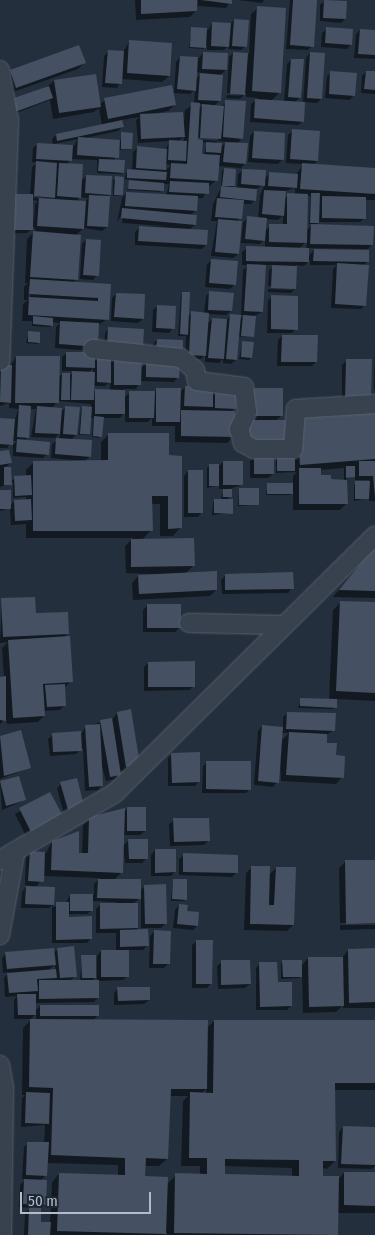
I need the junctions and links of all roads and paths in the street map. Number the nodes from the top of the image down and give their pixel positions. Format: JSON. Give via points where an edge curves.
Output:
{"nodes":[{"id":1,"x":0,"y":70,"type":"edge"},
{"id":2,"x":93,"y":349,"type":"dead end"},
{"id":3,"x":0,"y":361,"type":"edge"},
{"id":4,"x":375,"y":404,"type":"edge"},
{"id":5,"x":375,"y":536,"type":"edge"},
{"id":6,"x":189,"y":623,"type":"dead end"},
{"id":7,"x":284,"y":625,"type":"junction"},
{"id":8,"x":8,"y":856,"type":"edge"},
{"id":9,"x":0,"y":934,"type":"edge"},
{"id":10,"x":0,"y":1065,"type":"edge"},
{"id":11,"x":2,"y":1235,"type":"edge"}],
"edges":[{"from":1,"to":3,"type":"street","via":[[9,121]]},
{"from":2,"to":4,"type":"street","via":[[181,358],[194,370],[197,381],[244,387],[247,412],[239,429],[243,443],[254,449],[294,449],[296,409]]},
{"from":5,"to":7,"type":"street"},
{"from":6,"to":7,"type":"street"},
{"from":7,"to":8,"type":"street","via":[[115,793]]},
{"from":8,"to":9,"type":"street"},
{"from":10,"to":11,"type":"street","via":[[4,1087]]}]}
